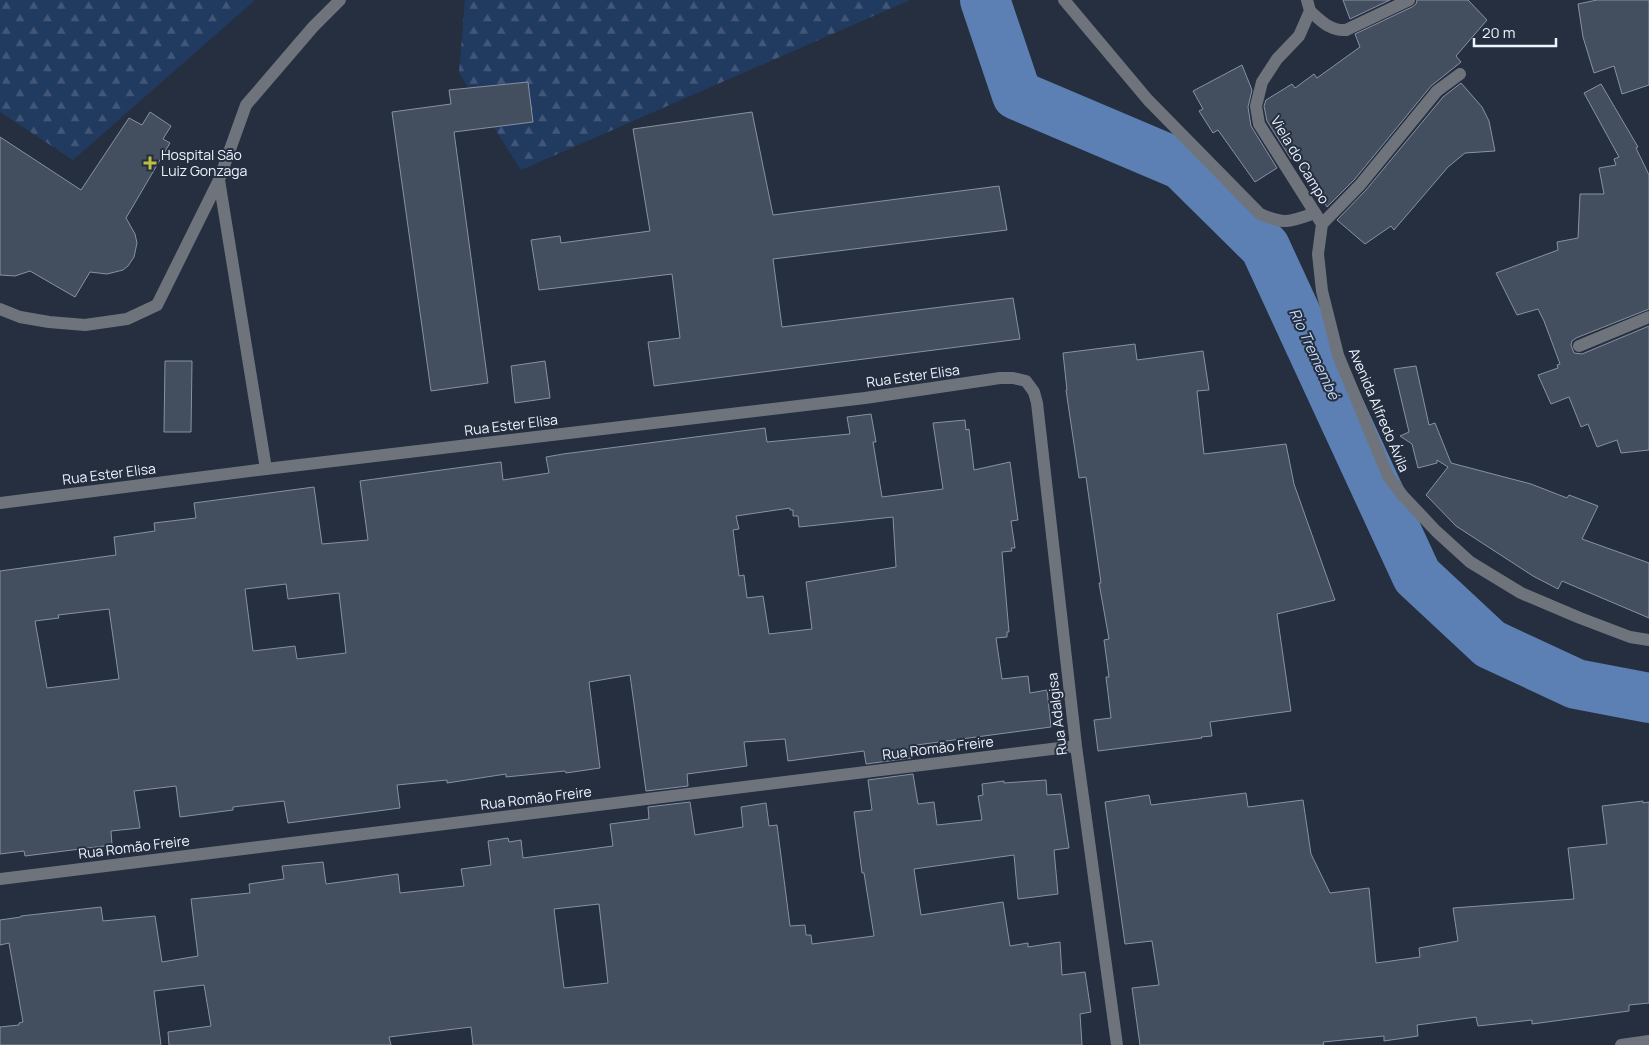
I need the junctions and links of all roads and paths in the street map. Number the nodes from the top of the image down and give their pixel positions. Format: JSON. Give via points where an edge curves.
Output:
{"nodes":[{"id":1,"x":340,"y":0,"type":"edge"},
{"id":2,"x":1064,"y":0,"type":"edge"},
{"id":3,"x":1409,"y":0,"type":"edge"},
{"id":4,"x":1308,"y":5,"type":"edge"},
{"id":5,"x":1460,"y":74,"type":"dead end"},
{"id":6,"x":219,"y":180,"type":"junction"},
{"id":7,"x":1315,"y":213,"type":"junction"},
{"id":8,"x":1322,"y":224,"type":"junction"},
{"id":9,"x":0,"y":309,"type":"edge"},
{"id":10,"x":1649,"y":316,"type":"edge"},
{"id":11,"x":1579,"y":346,"type":"dead end"},
{"id":12,"x":1026,"y":381,"type":"joint"},
{"id":13,"x":266,"y":469,"type":"junction"},
{"id":14,"x":0,"y":503,"type":"edge"},
{"id":15,"x":1649,"y":640,"type":"edge"},
{"id":16,"x":1076,"y":746,"type":"junction"},
{"id":17,"x":0,"y":879,"type":"edge"},
{"id":18,"x":1649,"y":1041,"type":"edge"},
{"id":19,"x":1117,"y":1045,"type":"edge"},
{"id":20,"x":1621,"y":1045,"type":"edge"}],
"edges":[{"from":1,"to":6,"type":"street","via":[[246,105]]},
{"from":2,"to":7,"type":"street","via":[[1148,100],[1260,214],[1283,222]]},
{"from":3,"to":4,"type":"street","name":"Viela do Campo","via":[[1346,30],[1328,26]]},
{"from":4,"to":7,"type":"street","name":"Viela do Campo","via":[[1299,36],[1277,59],[1262,82],[1256,106],[1259,124]]},
{"from":5,"to":8,"type":"street","name":"Viela do Campo","via":[[1437,91],[1360,185]]},
{"from":6,"to":9,"type":"street","via":[[157,305],[128,319],[86,325],[20,317]]},
{"from":6,"to":13,"type":"street"},
{"from":7,"to":8,"type":"street","name":"Viela do Campo"},
{"from":8,"to":15,"type":"street","name":"Avenida Alfredo Ávila","via":[[1318,254],[1322,291],[1338,355],[1388,476],[1403,496],[1470,562],[1521,593],[1630,637]]},
{"from":10,"to":11,"type":"street"},
{"from":12,"to":13,"type":"street","name":"Rua Ester Elisa","via":[[1000,378],[865,398]]},
{"from":12,"to":16,"type":"street","name":"Rua Adalgisa","via":[[1037,403]]},
{"from":13,"to":14,"type":"street","name":"Rua Ester Elisa"},
{"from":16,"to":17,"type":"street","name":"Rua Romão Freire"},
{"from":16,"to":19,"type":"street","name":"Rua Adalgisa"},
{"from":18,"to":20,"type":"street"}]}
